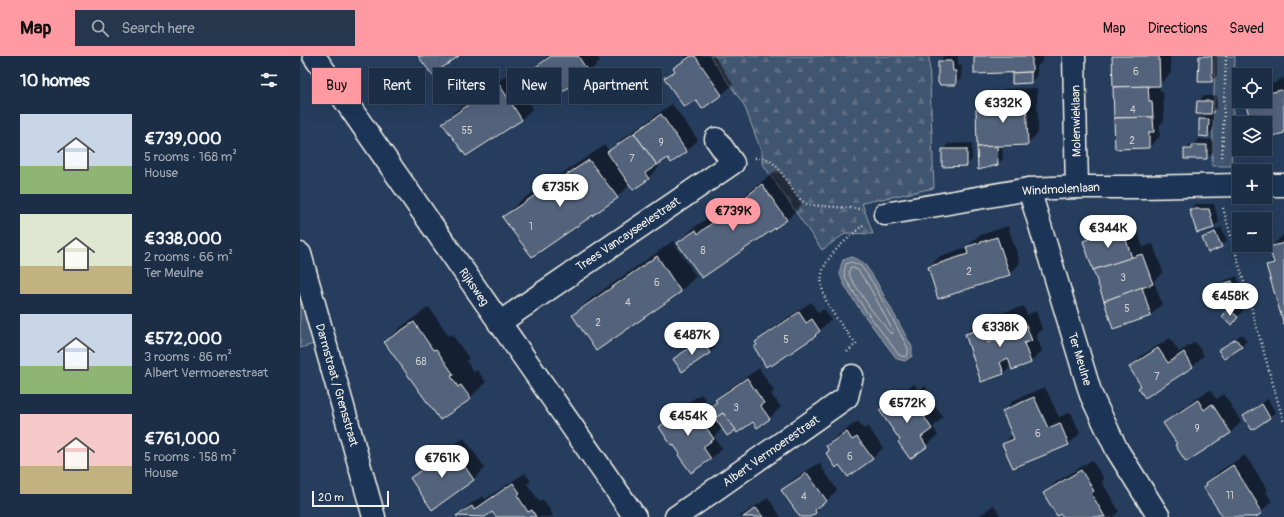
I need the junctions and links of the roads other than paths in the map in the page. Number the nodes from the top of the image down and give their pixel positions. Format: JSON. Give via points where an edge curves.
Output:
{"nodes":[{"id":1,"x":314,"y":56,"type":"edge"},
{"id":2,"x":1074,"y":56,"type":"edge"},
{"id":3,"x":716,"y":139,"type":"dead end"},
{"id":4,"x":1272,"y":185,"type":"edge"},
{"id":5,"x":1284,"y":185,"type":"edge"},
{"id":6,"x":1230,"y":186,"type":"edge"},
{"id":7,"x":1077,"y":187,"type":"junction"},
{"id":8,"x":1029,"y":190,"type":"junction"},
{"id":9,"x":878,"y":216,"type":"road end"},
{"id":10,"x":300,"y":254,"type":"edge"},
{"id":11,"x":499,"y":322,"type":"junction"},
{"id":12,"x":852,"y":376,"type":"road end"},
{"id":13,"x":374,"y":517,"type":"edge"},
{"id":14,"x":635,"y":517,"type":"edge"},
{"id":15,"x":676,"y":517,"type":"edge"},
{"id":16,"x":1159,"y":517,"type":"edge"}],
"edges":[{"from":1,"to":11,"type":"street","name":"Rijksweg"},
{"from":2,"to":7,"type":"street","name":"Molenwieklaan"},
{"from":3,"to":11,"type":"street","name":"Trees Vancayseelestraat","via":[[733,163]]},
{"from":4,"to":5,"type":"street"},
{"from":6,"to":7,"type":"street","name":"Windmolenlaan"},
{"from":7,"to":8,"type":"street","name":"Windmolenlaan"},
{"from":8,"to":9,"type":"street","name":"Windmolenlaan"},
{"from":8,"to":16,"type":"street","name":"Ter Meulne","via":[[1091,395],[1117,450]]},
{"from":10,"to":13,"type":"street","name":"Darmstraat / Grensstraat"},
{"from":11,"to":14,"type":"street","name":"Rijksweg"},
{"from":12,"to":15,"type":"street","name":"Albert Vermoerestraat","via":[[847,397]]}]}
